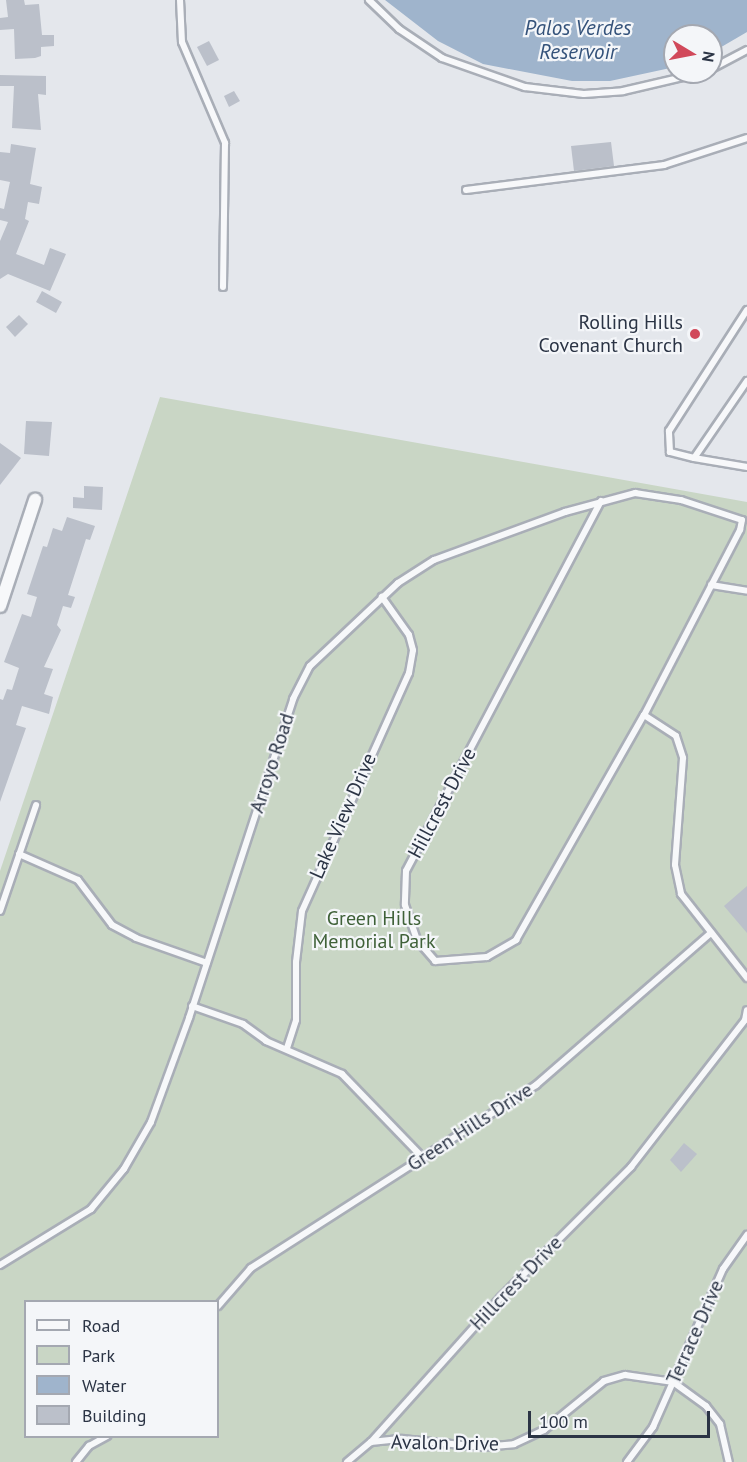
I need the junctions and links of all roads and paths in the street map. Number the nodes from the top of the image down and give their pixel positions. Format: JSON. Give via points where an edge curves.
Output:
{"nodes":[{"id":1,"x":180,"y":0,"type":"edge"},
{"id":2,"x":369,"y":0,"type":"edge"},
{"id":3,"x":747,"y":50,"type":"edge"},
{"id":4,"x":723,"y":63,"type":"edge"},
{"id":5,"x":663,"y":82,"type":"edge"},
{"id":6,"x":747,"y":138,"type":"edge"},
{"id":7,"x":466,"y":190,"type":"dead end"},
{"id":8,"x":223,"y":287,"type":"dead end"},
{"id":9,"x":747,"y":310,"type":"edge"},
{"id":10,"x":747,"y":381,"type":"edge"},
{"id":11,"x":694,"y":458,"type":"junction"},
{"id":12,"x":747,"y":467,"type":"edge"},
{"id":13,"x":35,"y":500,"type":"dead end"},
{"id":14,"x":602,"y":501,"type":"junction"},
{"id":15,"x":742,"y":520,"type":"joint"},
{"id":16,"x":711,"y":585,"type":"junction"},
{"id":17,"x":747,"y":591,"type":"edge"},
{"id":18,"x":382,"y":597,"type":"junction"},
{"id":19,"x":0,"y":606,"type":"edge"},
{"id":20,"x":644,"y":715,"type":"junction"},
{"id":21,"x":36,"y":805,"type":"dead end"},
{"id":22,"x":19,"y":854,"type":"junction"},
{"id":23,"x":0,"y":911,"type":"edge"},
{"id":24,"x":711,"y":933,"type":"junction"},
{"id":25,"x":207,"y":963,"type":"junction"},
{"id":26,"x":747,"y":978,"type":"edge"},
{"id":27,"x":192,"y":1006,"type":"junction"},
{"id":28,"x":747,"y":1010,"type":"edge"},
{"id":29,"x":287,"y":1048,"type":"junction"},
{"id":30,"x":423,"y":1158,"type":"junction"},
{"id":31,"x":747,"y":1235,"type":"edge"},
{"id":32,"x":0,"y":1265,"type":"edge"},
{"id":33,"x":219,"y":1305,"type":"edge"},
{"id":34,"x":673,"y":1382,"type":"junction"},
{"id":35,"x":105,"y":1438,"type":"edge"},
{"id":36,"x":371,"y":1442,"type":"junction"},
{"id":37,"x":76,"y":1462,"type":"edge"},
{"id":38,"x":347,"y":1462,"type":"edge"},
{"id":39,"x":627,"y":1462,"type":"edge"},
{"id":40,"x":729,"y":1462,"type":"edge"}],
"edges":[{"from":1,"to":8,"type":"lane","via":[[182,42],[225,143]]},
{"from":2,"to":5,"type":"lane","via":[[399,29],[442,58],[525,87],[584,94],[623,91]]},
{"from":3,"to":4,"type":"lane"},
{"from":6,"to":7,"type":"lane","via":[[664,165]]},
{"from":9,"to":11,"type":"lane","via":[[669,431],[670,452]]},
{"from":10,"to":11,"type":"lane"},
{"from":11,"to":12,"type":"lane"},
{"from":13,"to":19,"type":"street"},
{"from":14,"to":15,"type":"lane","name":"Arroyo Road","via":[[635,493],[681,500]]},
{"from":14,"to":18,"type":"lane","name":"Arroyo Road","via":[[434,560]]},
{"from":14,"to":20,"type":"lane","name":"Hillcrest Drive","via":[[406,871],[405,905],[417,940],[435,961],[487,957],[516,940]]},
{"from":15,"to":16,"type":"lane","name":"Hillcrest Drive"},
{"from":16,"to":17,"type":"lane"},
{"from":16,"to":20,"type":"lane","name":"Hillcrest Drive"},
{"from":18,"to":25,"type":"lane","name":"Arroyo Road","via":[[310,666],[293,699]]},
{"from":18,"to":29,"type":"lane","name":"Lake View Drive","via":[[409,635],[413,650],[408,673],[302,911],[296,962],[296,1020]]},
{"from":20,"to":24,"type":"lane","via":[[676,736],[683,758],[675,866],[681,894]]},
{"from":21,"to":22,"type":"lane"},
{"from":22,"to":23,"type":"lane"},
{"from":22,"to":25,"type":"lane","via":[[78,880],[112,925],[136,938]]},
{"from":24,"to":26,"type":"lane","via":[[727,948]]},
{"from":24,"to":30,"type":"lane","name":"Green Hills Drive","via":[[536,1084]]},
{"from":25,"to":27,"type":"lane","name":"Arroyo Road"},
{"from":27,"to":29,"type":"lane","via":[[243,1024],[266,1041]]},
{"from":27,"to":32,"type":"lane","name":"Arroyo Road","via":[[151,1122],[124,1169],[91,1209]]},
{"from":28,"to":36,"type":"lane","name":"Hillcrest Drive","via":[[745,1020],[631,1167],[501,1297]]},
{"from":29,"to":30,"type":"lane","via":[[342,1074]]},
{"from":30,"to":33,"type":"lane","name":"Green Hills Drive","via":[[250,1268]]},
{"from":31,"to":34,"type":"lane","name":"Terrace Drive","via":[[723,1269]]},
{"from":34,"to":36,"type":"lane","name":"Avalon Drive","via":[[625,1375],[604,1381],[544,1430],[514,1444],[482,1447],[402,1439]]},
{"from":34,"to":39,"type":"lane","name":"Terrace Drive","via":[[653,1427]]},
{"from":34,"to":40,"type":"lane","via":[[706,1406],[720,1424]]},
{"from":35,"to":37,"type":"lane","via":[[89,1446]]},
{"from":36,"to":38,"type":"lane","name":"Avalon Drive"}]}
